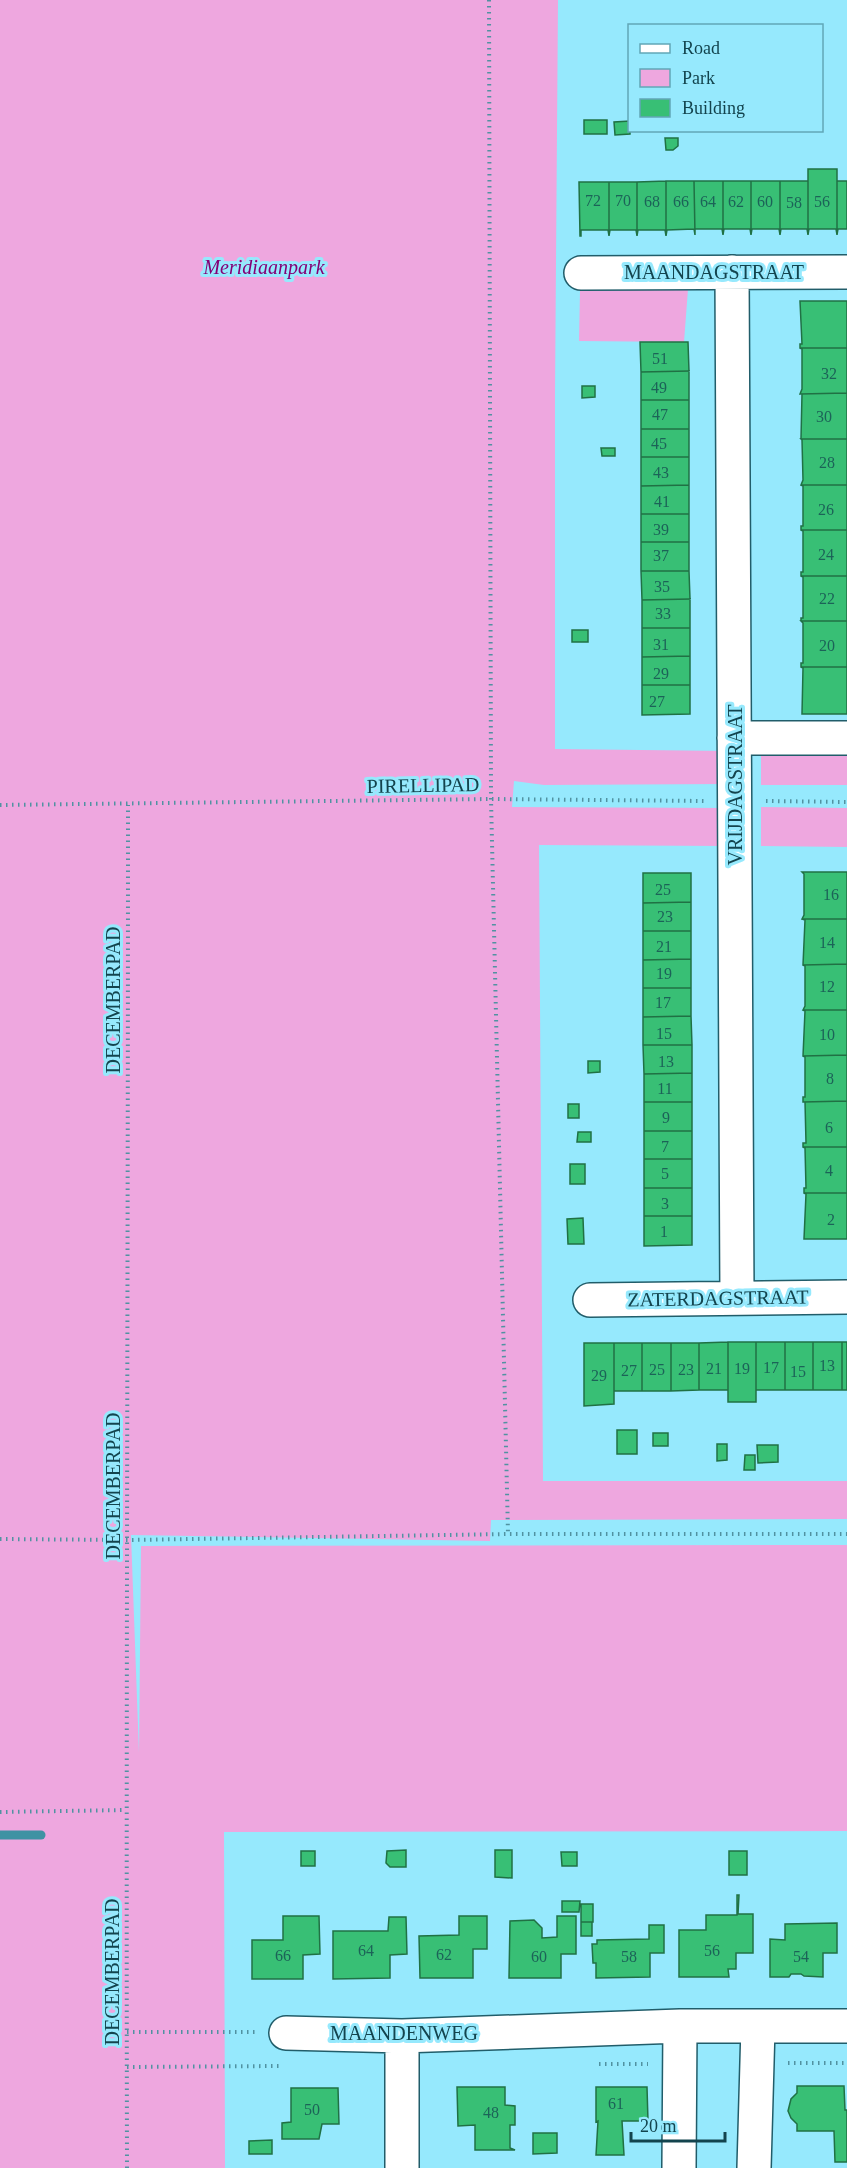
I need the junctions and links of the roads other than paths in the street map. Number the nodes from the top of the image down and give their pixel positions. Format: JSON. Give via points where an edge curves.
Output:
{"nodes":[{"id":1,"x":732,"y":272,"type":"junction"},
{"id":2,"x":847,"y":272,"type":"edge"},
{"id":3,"x":581,"y":273,"type":"dead end"},
{"id":4,"x":734,"y":738,"type":"junction"},
{"id":5,"x":847,"y":738,"type":"edge"},
{"id":6,"x":847,"y":1297,"type":"edge"},
{"id":7,"x":737,"y":1298,"type":"junction"},
{"id":8,"x":590,"y":1300,"type":"dead end"},
{"id":9,"x":680,"y":2026,"type":"junction"},
{"id":10,"x":847,"y":2026,"type":"edge"},
{"id":11,"x":758,"y":2027,"type":"junction"},
{"id":12,"x":286,"y":2032,"type":"road end"},
{"id":13,"x":402,"y":2036,"type":"junction"},
{"id":14,"x":402,"y":2168,"type":"edge"},
{"id":15,"x":679,"y":2168,"type":"edge"},
{"id":16,"x":754,"y":2168,"type":"edge"}],
"edges":[{"from":1,"to":2,"type":"street","name":"MAANDAGSTRAAT"},
{"from":1,"to":3,"type":"street","name":"MAANDAGSTRAAT"},
{"from":1,"to":4,"type":"street","name":"VRIJDAGSTRAAT"},
{"from":4,"to":5,"type":"street"},
{"from":4,"to":7,"type":"street","name":"VRIJDAGSTRAAT"},
{"from":6,"to":7,"type":"street","name":"ZATERDAGSTRAAT"},
{"from":7,"to":8,"type":"street","name":"ZATERDAGSTRAAT"},
{"from":9,"to":11,"type":"street","name":"MAANDENWEG"},
{"from":9,"to":13,"type":"street","name":"MAANDENWEG"},
{"from":9,"to":15,"type":"street"},
{"from":10,"to":11,"type":"street","name":"MAANDENWEG"},
{"from":11,"to":16,"type":"street"},
{"from":12,"to":13,"type":"street","name":"MAANDENWEG"},
{"from":13,"to":14,"type":"street"}]}
